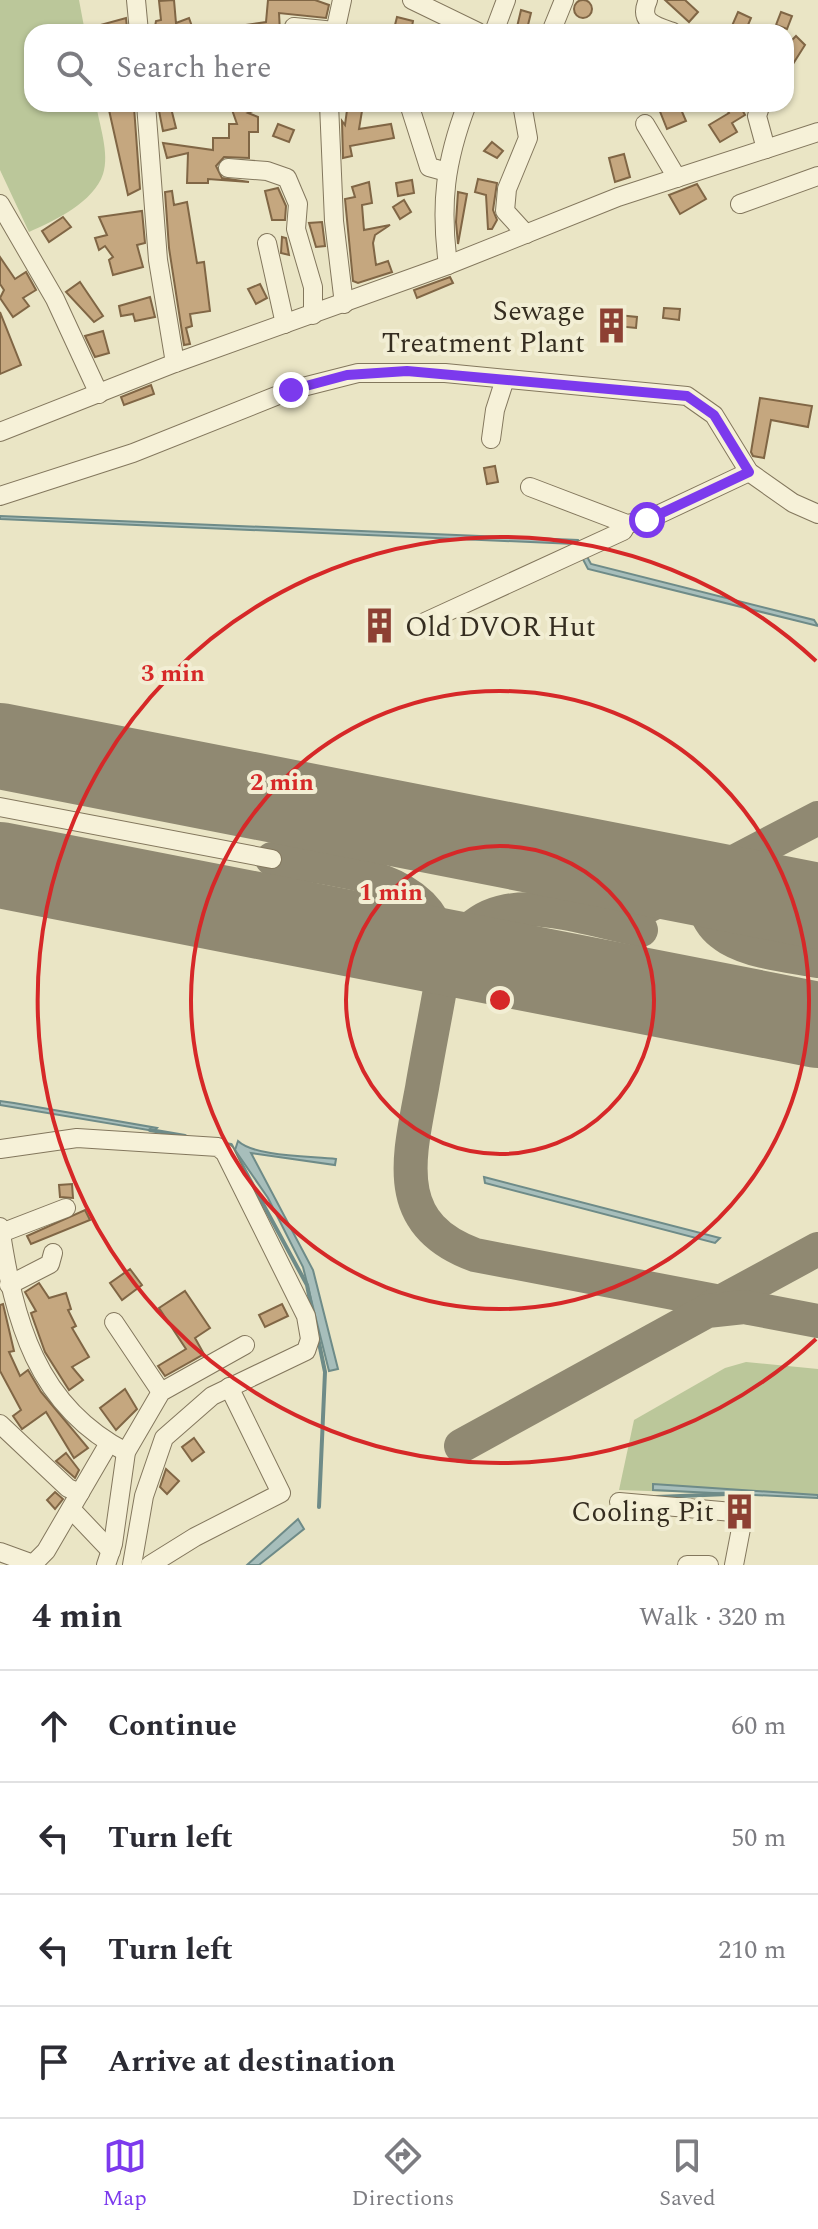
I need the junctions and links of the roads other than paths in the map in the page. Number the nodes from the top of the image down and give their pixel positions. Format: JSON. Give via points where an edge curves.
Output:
{"nodes":[{"id":1,"x":136,"y":0,"type":"edge"},
{"id":2,"x":342,"y":0,"type":"edge"},
{"id":3,"x":412,"y":0,"type":"edge"},
{"id":4,"x":506,"y":0,"type":"edge"},
{"id":5,"x":564,"y":0,"type":"edge"},
{"id":6,"x":648,"y":0,"type":"edge"},
{"id":7,"x":138,"y":24,"type":"edge"},
{"id":8,"x":337,"y":24,"type":"edge"},
{"id":9,"x":462,"y":24,"type":"edge"},
{"id":10,"x":497,"y":24,"type":"edge"},
{"id":11,"x":554,"y":24,"type":"edge"},
{"id":12,"x":650,"y":24,"type":"edge"},
{"id":13,"x":147,"y":112,"type":"edge"},
{"id":14,"x":329,"y":112,"type":"edge"},
{"id":15,"x":412,"y":112,"type":"edge"},
{"id":16,"x":465,"y":112,"type":"edge"},
{"id":17,"x":523,"y":112,"type":"edge"},
{"id":18,"x":758,"y":112,"type":"edge"},
{"id":19,"x":645,"y":124,"type":"dead end"},
{"id":20,"x":818,"y":132,"type":"edge"},
{"id":21,"x":766,"y":149,"type":"junction"},
{"id":22,"x":228,"y":168,"type":"dead end"},
{"id":23,"x":447,"y":172,"type":"junction"},
{"id":24,"x":818,"y":176,"type":"edge"},
{"id":25,"x":677,"y":178,"type":"junction"},
{"id":26,"x":0,"y":204,"type":"edge"},
{"id":27,"x":740,"y":204,"type":"dead end"},
{"id":28,"x":526,"y":234,"type":"junction"},
{"id":29,"x":267,"y":243,"type":"dead end"},
{"id":30,"x":448,"y":265,"type":"junction"},
{"id":31,"x":344,"y":304,"type":"junction"},
{"id":32,"x":313,"y":315,"type":"junction"},
{"id":33,"x":285,"y":324,"type":"junction"},
{"id":34,"x":175,"y":363,"type":"junction"},
{"id":35,"x":505,"y":379,"type":"junction"},
{"id":36,"x":99,"y":394,"type":"junction"},
{"id":37,"x":0,"y":432,"type":"edge"},
{"id":38,"x":491,"y":439,"type":"dead end"},
{"id":39,"x":749,"y":472,"type":"junction"},
{"id":40,"x":530,"y":487,"type":"dead end"},
{"id":41,"x":0,"y":496,"type":"edge"},
{"id":42,"x":818,"y":514,"type":"edge"},
{"id":43,"x":627,"y":524,"type":"junction"},
{"id":44,"x":414,"y":627,"type":"dead end"},
{"id":45,"x":0,"y":807,"type":"edge"},
{"id":46,"x":272,"y":859,"type":"dead end"},
{"id":47,"x":0,"y":1149,"type":"edge"},
{"id":48,"x":66,"y":1208,"type":"dead end"},
{"id":49,"x":0,"y":1227,"type":"edge"},
{"id":50,"x":1,"y":1233,"type":"edge"},
{"id":51,"x":53,"y":1253,"type":"dead end"},
{"id":52,"x":9,"y":1285,"type":"junction"},
{"id":53,"x":114,"y":1322,"type":"dead end"},
{"id":54,"x":9,"y":1326,"type":"edge"},
{"id":55,"x":245,"y":1345,"type":"dead end"},
{"id":56,"x":229,"y":1387,"type":"junction"},
{"id":57,"x":161,"y":1392,"type":"junction"},
{"id":58,"x":0,"y":1424,"type":"edge"},
{"id":59,"x":118,"y":1447,"type":"junction"},
{"id":60,"x":75,"y":1501,"type":"junction"},
{"id":61,"x":619,"y":1502,"type":"dead end"},
{"id":62,"x":0,"y":1552,"type":"edge"},
{"id":63,"x":109,"y":1558,"type":"edge"},
{"id":64,"x":132,"y":1565,"type":"edge"},
{"id":65,"x":150,"y":1565,"type":"edge"},
{"id":66,"x":687,"y":1565,"type":"edge"},
{"id":67,"x":709,"y":1565,"type":"edge"},
{"id":68,"x":734,"y":1565,"type":"edge"}],
"edges":[{"from":1,"to":7,"type":"street"},
{"from":2,"to":8,"type":"street"},
{"from":3,"to":9,"type":"street"},
{"from":4,"to":10,"type":"street"},
{"from":5,"to":11,"type":"street"},
{"from":6,"to":12,"type":"street","via":[[643,10]]},
{"from":13,"to":34,"type":"street","via":[[158,260]]},
{"from":14,"to":31,"type":"street"},
{"from":15,"to":23,"type":"street","via":[[429,167]]},
{"from":16,"to":23,"type":"street"},
{"from":17,"to":28,"type":"street","via":[[528,138],[507,189],[505,211]]},
{"from":18,"to":21,"type":"street"},
{"from":19,"to":25,"type":"street"},
{"from":20,"to":21,"type":"street"},
{"from":21,"to":25,"type":"street"},
{"from":22,"to":32,"type":"street","via":[[287,178],[298,204],[296,229],[313,287]]},
{"from":23,"to":30,"type":"street","via":[[442,216]]},
{"from":24,"to":27,"type":"street"},
{"from":25,"to":28,"type":"street"},
{"from":26,"to":36,"type":"street","via":[[55,299]]},
{"from":28,"to":30,"type":"street"},
{"from":29,"to":33,"type":"street"},
{"from":30,"to":31,"type":"street"},
{"from":31,"to":32,"type":"street"},
{"from":32,"to":33,"type":"street"},
{"from":33,"to":34,"type":"street"},
{"from":34,"to":36,"type":"street"},
{"from":35,"to":38,"type":"street"},
{"from":35,"to":39,"type":"street","via":[[687,396],[714,415]]},
{"from":35,"to":41,"type":"street","via":[[407,371],[336,377]]},
{"from":36,"to":37,"type":"street"},
{"from":39,"to":42,"type":"street"},
{"from":39,"to":43,"type":"street","via":[[647,520]]},
{"from":40,"to":43,"type":"street"},
{"from":43,"to":44,"type":"street","via":[[623,531]]},
{"from":45,"to":46,"type":"street"},
{"from":47,"to":56,"type":"street","via":[[77,1138],[210,1145],[225,1153],[305,1312],[310,1339],[306,1351]]},
{"from":48,"to":50,"type":"street"},
{"from":49,"to":50,"type":"street"},
{"from":50,"to":52,"type":"street"},
{"from":51,"to":52,"type":"street","via":[[50,1264]]},
{"from":52,"to":54,"type":"street"},
{"from":53,"to":57,"type":"street"},
{"from":54,"to":59,"type":"street","via":[[48,1383]]},
{"from":55,"to":57,"type":"street"},
{"from":56,"to":64,"type":"street","via":[[199,1405],[161,1442],[137,1525]]},
{"from":56,"to":65,"type":"street","via":[[281,1493]]},
{"from":57,"to":59,"type":"street"},
{"from":58,"to":60,"type":"street","via":[[68,1488]]},
{"from":59,"to":60,"type":"street"},
{"from":59,"to":63,"type":"street"},
{"from":60,"to":62,"type":"street","via":[[33,1564]]},
{"from":60,"to":63,"type":"street"},
{"from":61,"to":68,"type":"street","via":[[744,1513]]},
{"from":66,"to":67,"type":"street"}]}
